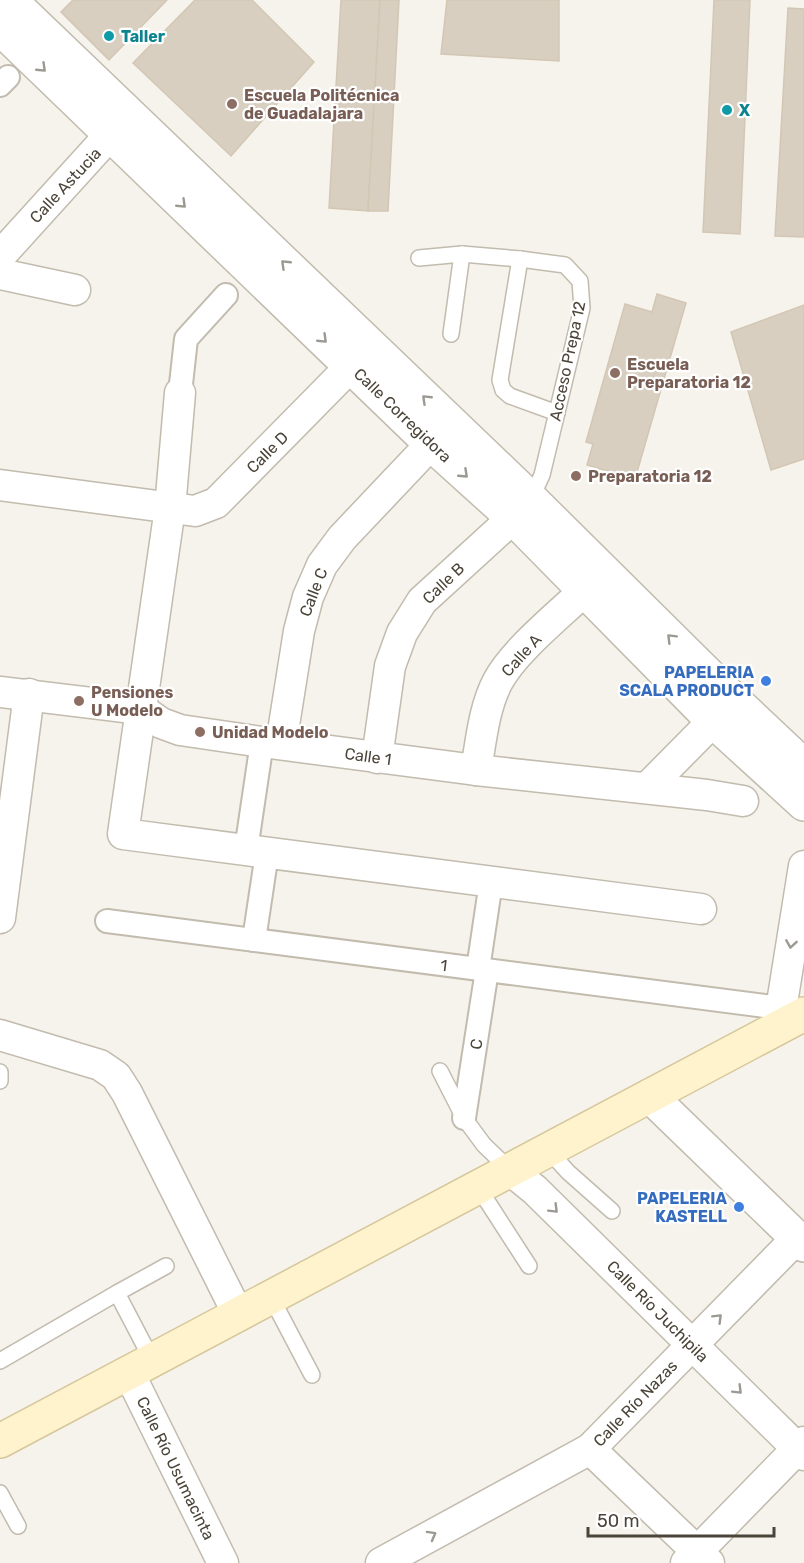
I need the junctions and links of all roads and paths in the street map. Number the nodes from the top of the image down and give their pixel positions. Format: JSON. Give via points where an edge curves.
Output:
{"nodes":[{"id":1,"x":10,"y":0,"type":"edge"},
{"id":2,"x":0,"y":28,"type":"edge"},
{"id":3,"x":120,"y":125,"type":"junction"},
{"id":4,"x":226,"y":226,"type":"junction"},
{"id":5,"x":462,"y":254,"type":"junction"},
{"id":6,"x":0,"y":256,"type":"edge"},
{"id":7,"x":419,"y":258,"type":"dead end"},
{"id":8,"x":520,"y":259,"type":"junction"},
{"id":9,"x":0,"y":274,"type":"edge"},
{"id":10,"x":75,"y":290,"type":"dead end"},
{"id":11,"x":226,"y":295,"type":"dead end"},
{"id":12,"x":451,"y":334,"type":"dead end"},
{"id":13,"x":351,"y":366,"type":"junction"},
{"id":14,"x":180,"y":393,"type":"joint"},
{"id":15,"x":557,"y":413,"type":"junction"},
{"id":16,"x":431,"y":444,"type":"junction"},
{"id":17,"x":0,"y":485,"type":"edge"},
{"id":18,"x":170,"y":508,"type":"junction"},
{"id":19,"x":522,"y":509,"type":"junction"},
{"id":20,"x":584,"y":591,"type":"junction"},
{"id":21,"x":0,"y":692,"type":"edge"},
{"id":22,"x":30,"y":694,"type":"junction"},
{"id":23,"x":141,"y":708,"type":"junction"},
{"id":24,"x":723,"y":711,"type":"junction"},
{"id":25,"x":755,"y":740,"type":"junction"},
{"id":26,"x":272,"y":743,"type":"junction"},
{"id":27,"x":377,"y":758,"type":"junction"},
{"id":28,"x":804,"y":766,"type":"edge"},
{"id":29,"x":476,"y":770,"type":"junction"},
{"id":30,"x":647,"y":788,"type":"junction"},
{"id":31,"x":743,"y":801,"type":"dead end"},
{"id":32,"x":804,"y":804,"type":"edge"},
{"id":33,"x":256,"y":852,"type":"junction"},
{"id":34,"x":804,"y":866,"type":"edge"},
{"id":35,"x":490,"y":882,"type":"junction"},
{"id":36,"x":701,"y":909,"type":"dead end"},
{"id":37,"x":0,"y":918,"type":"edge"},
{"id":38,"x":107,"y":921,"type":"dead end"},
{"id":39,"x":254,"y":940,"type":"junction"},
{"id":40,"x":483,"y":970,"type":"junction"},
{"id":41,"x":788,"y":1017,"type":"edge"},
{"id":42,"x":0,"y":1035,"type":"edge"},
{"id":43,"x":440,"y":1071,"type":"dead end"},
{"id":44,"x":0,"y":1072,"type":"edge"},
{"id":45,"x":0,"y":1081,"type":"edge"},
{"id":46,"x":650,"y":1096,"type":"junction"},
{"id":47,"x":464,"y":1118,"type":"junction"},
{"id":48,"x":548,"y":1150,"type":"junction"},
{"id":49,"x":510,"y":1170,"type":"junction"},
{"id":50,"x":478,"y":1187,"type":"junction"},
{"id":51,"x":612,"y":1211,"type":"dead end"},
{"id":52,"x":801,"y":1241,"type":"edge"},
{"id":53,"x":166,"y":1266,"type":"dead end"},
{"id":54,"x":529,"y":1266,"type":"dead end"},
{"id":55,"x":117,"y":1293,"type":"junction"},
{"id":56,"x":271,"y":1297,"type":"junction"},
{"id":57,"x":238,"y":1314,"type":"junction"},
{"id":58,"x":692,"y":1345,"type":"junction"},
{"id":59,"x":0,"y":1361,"type":"edge"},
{"id":60,"x":141,"y":1366,"type":"junction"},
{"id":61,"x":312,"y":1375,"type":"dead end"},
{"id":62,"x":0,"y":1441,"type":"edge"},
{"id":63,"x":590,"y":1449,"type":"junction"},
{"id":64,"x":802,"y":1449,"type":"edge"},
{"id":65,"x":0,"y":1493,"type":"edge"},
{"id":66,"x":18,"y":1526,"type":"dead end"},
{"id":67,"x":697,"y":1559,"type":"edge"},
{"id":68,"x":223,"y":1563,"type":"edge"},
{"id":69,"x":381,"y":1563,"type":"edge"}],
"edges":[{"from":1,"to":3,"type":"street","name":"Calle Corregidora"},
{"from":2,"to":3,"type":"street","name":"Calle Corregidora","one_way":true},
{"from":3,"to":4,"type":"street","name":"Calle Corregidora"},
{"from":3,"to":6,"type":"street","name":"Calle Astucia"},
{"from":4,"to":13,"type":"street","name":"Calle Corregidora","one_way":true},
{"from":19,"to":4,"type":"street","name":"Calle Corregidora","one_way":true},
{"from":5,"to":7,"type":"lane","name":"Acceso Prepa 12"},
{"from":5,"to":8,"type":"lane","name":"Acceso Prepa 12"},
{"from":5,"to":12,"type":"lane"},
{"from":8,"to":15,"type":"lane","via":[[500,380],[510,396]]},
{"from":8,"to":15,"type":"lane","name":"Acceso Prepa 12","via":[[565,265],[580,281],[582,308]]},
{"from":9,"to":10,"type":"street"},
{"from":11,"to":14,"type":"street","via":[[186,339]]},
{"from":13,"to":16,"type":"street","name":"Calle Corregidora"},
{"from":13,"to":18,"type":"street","name":"Calle D","via":[[216,503],[195,511]]},
{"from":14,"to":18,"type":"street"},
{"from":15,"to":19,"type":"lane","name":"Acceso Prepa 12","via":[[542,475]]},
{"from":16,"to":19,"type":"street","name":"Calle Corregidora","one_way":true},
{"from":16,"to":26,"type":"street","name":"Calle C","via":[[342,538],[322,565],[308,597]]},
{"from":17,"to":18,"type":"street"},
{"from":18,"to":23,"type":"street"},
{"from":19,"to":20,"type":"street","name":"Calle Corregidora"},
{"from":24,"to":19,"type":"street","name":"Calle Corregidora","one_way":true},
{"from":19,"to":27,"type":"street","name":"Calle B","via":[[422,602],[402,633],[390,666]]},
{"from":20,"to":24,"type":"street","name":"Calle Corregidora"},
{"from":20,"to":29,"type":"street","name":"Calle A","via":[[514,658],[498,681]]},
{"from":21,"to":22,"type":"street","name":"Calle 1"},
{"from":22,"to":23,"type":"street","name":"Calle 1"},
{"from":22,"to":37,"type":"street"},
{"from":23,"to":26,"type":"street","name":"Calle 1","via":[[160,723],[180,730]]},
{"from":23,"to":33,"type":"street","via":[[123,834]]},
{"from":24,"to":25,"type":"street","name":"Calle Corregidora"},
{"from":24,"to":30,"type":"street"},
{"from":25,"to":28,"type":"street","name":"Calle Corregidora"},
{"from":25,"to":32,"type":"street","name":"Calle Corregidora"},
{"from":26,"to":27,"type":"street","name":"Calle 1"},
{"from":26,"to":33,"type":"street"},
{"from":27,"to":29,"type":"street","name":"Calle 1"},
{"from":29,"to":30,"type":"street","name":"Calle 1"},
{"from":30,"to":31,"type":"street","name":"Calle 1"},
{"from":33,"to":35,"type":"street"},
{"from":33,"to":39,"type":"street"},
{"from":34,"to":41,"type":"street","one_way":true},
{"from":35,"to":36,"type":"street"},
{"from":35,"to":40,"type":"street","name":"C"},
{"from":38,"to":39,"type":"street","name":"1"},
{"from":39,"to":40,"type":"street","name":"1"},
{"from":40,"to":41,"type":"street","name":"1"},
{"from":40,"to":47,"type":"street","name":"C"},
{"from":41,"to":46,"type":"main road"},
{"from":42,"to":57,"type":"street","via":[[100,1065],[116,1076]]},
{"from":43,"to":47,"type":"lane"},
{"from":44,"to":45,"type":"lane"},
{"from":46,"to":48,"type":"main road"},
{"from":46,"to":52,"type":"street"},
{"from":47,"to":49,"type":"lane"},
{"from":48,"to":49,"type":"main road"},
{"from":48,"to":51,"type":"lane"},
{"from":49,"to":50,"type":"main road"},
{"from":49,"to":58,"type":"street","name":"Calle Río Juchipila","one_way":true},
{"from":50,"to":54,"type":"lane"},
{"from":50,"to":56,"type":"main road"},
{"from":58,"to":52,"type":"street","name":"Calle Río Nazas","one_way":true},
{"from":53,"to":55,"type":"lane"},
{"from":55,"to":59,"type":"lane"},
{"from":55,"to":60,"type":"lane"},
{"from":56,"to":57,"type":"main road"},
{"from":56,"to":61,"type":"lane"},
{"from":57,"to":60,"type":"main road"},
{"from":58,"to":63,"type":"street","name":"Calle Río Nazas"},
{"from":58,"to":64,"type":"street","name":"Calle Río Juchipila","one_way":true},
{"from":60,"to":62,"type":"main road"},
{"from":60,"to":68,"type":"street","name":"Calle Río Usumacinta"},
{"from":63,"to":67,"type":"street"},
{"from":69,"to":63,"type":"street","name":"Calle Río Nazas","one_way":true},
{"from":64,"to":67,"type":"street"},
{"from":65,"to":66,"type":"lane"}]}
